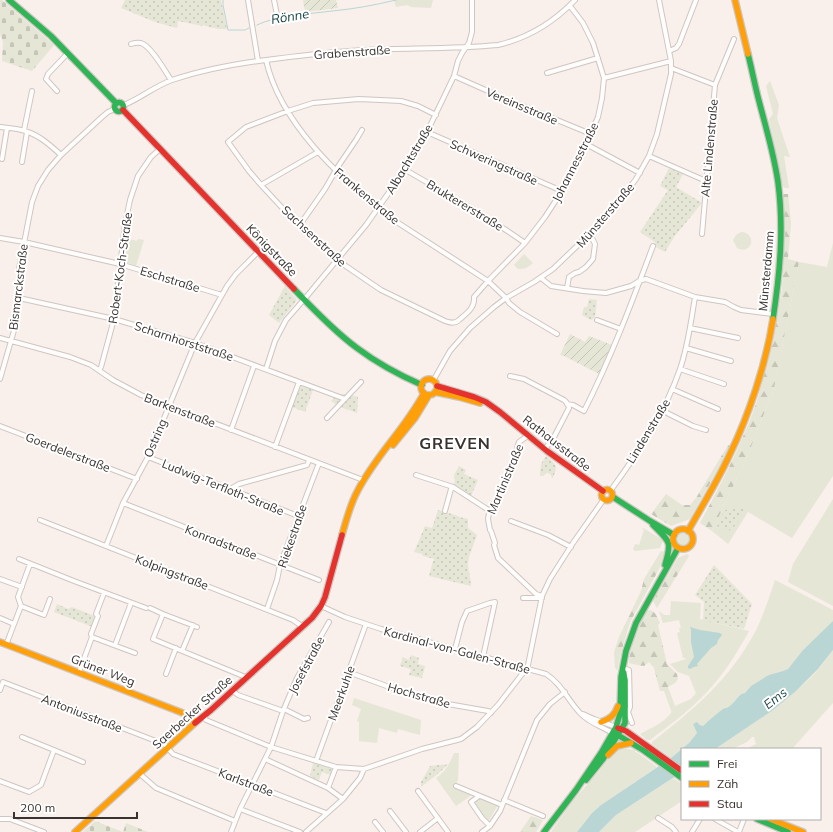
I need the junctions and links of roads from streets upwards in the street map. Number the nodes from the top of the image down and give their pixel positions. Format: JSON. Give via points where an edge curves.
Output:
{"nodes":[{"id":1,"x":9,"y":0,"type":"edge"},
{"id":2,"x":248,"y":0,"type":"edge"},
{"id":3,"x":274,"y":0,"type":"edge"},
{"id":4,"x":472,"y":0,"type":"edge"},
{"id":5,"x":575,"y":0,"type":"edge"},
{"id":6,"x":659,"y":0,"type":"edge"},
{"id":7,"x":696,"y":0,"type":"edge"},
{"id":8,"x":735,"y":0,"type":"edge"},
{"id":9,"x":570,"y":6,"type":"junction"},
{"id":10,"x":277,"y":15,"type":"dead end"},
{"id":11,"x":734,"y":39,"type":"dead end"},
{"id":12,"x":131,"y":44,"type":"dead end"},
{"id":13,"x":467,"y":46,"type":"junction"},
{"id":14,"x":669,"y":51,"type":"junction"},
{"id":15,"x":68,"y":53,"type":"junction"},
{"id":16,"x":598,"y":58,"type":"junction"},
{"id":17,"x":266,"y":60,"type":"junction"},
{"id":18,"x":258,"y":61,"type":"junction"},
{"id":19,"x":670,"y":61,"type":"junction"},
{"id":20,"x":671,"y":68,"type":"junction"},
{"id":21,"x":547,"y":73,"type":"dead end"},
{"id":22,"x":454,"y":76,"type":"junction"},
{"id":23,"x":604,"y":78,"type":"junction"},
{"id":24,"x":171,"y":80,"type":"junction"},
{"id":25,"x":715,"y":85,"type":"junction"},
{"id":26,"x":32,"y":91,"type":"dead end"},
{"id":27,"x":58,"y":91,"type":"dead end"},
{"id":28,"x":116,"y":106,"type":"junction"},
{"id":29,"x":123,"y":107,"type":"junction"},
{"id":30,"x":288,"y":111,"type":"junction"},
{"id":31,"x":436,"y":115,"type":"junction"},
{"id":32,"x":0,"y":127,"type":"edge"},
{"id":33,"x":7,"y":128,"type":"junction"},
{"id":34,"x":362,"y":130,"type":"dead end"},
{"id":35,"x":26,"y":131,"type":"junction"},
{"id":36,"x":427,"y":132,"type":"junction"},
{"id":37,"x":591,"y":134,"type":"junction"},
{"id":38,"x":586,"y":144,"type":"junction"},
{"id":39,"x":160,"y":149,"type":"junction"},
{"id":40,"x":318,"y":152,"type":"junction"},
{"id":41,"x":61,"y":155,"type":"junction"},
{"id":42,"x":649,"y":156,"type":"junction"},
{"id":43,"x":2,"y":159,"type":"dead end"},
{"id":44,"x":22,"y":162,"type":"dead end"},
{"id":45,"x":404,"y":169,"type":"junction"},
{"id":46,"x":336,"y":170,"type":"junction"},
{"id":47,"x":640,"y":173,"type":"junction"},
{"id":48,"x":706,"y":181,"type":"junction"},
{"id":49,"x":261,"y":185,"type":"junction"},
{"id":50,"x":562,"y":191,"type":"junction"},
{"id":51,"x":378,"y":208,"type":"junction"},
{"id":52,"x":299,"y":226,"type":"junction"},
{"id":53,"x":590,"y":234,"type":"junction"},
{"id":54,"x":702,"y":234,"type":"dead end"},
{"id":55,"x":0,"y":238,"type":"edge"},
{"id":56,"x":24,"y":242,"type":"junction"},
{"id":57,"x":525,"y":242,"type":"junction"},
{"id":58,"x":653,"y":246,"type":"dead end"},
{"id":59,"x":258,"y":252,"type":"junction"},
{"id":60,"x":337,"y":260,"type":"junction"},
{"id":61,"x":120,"y":264,"type":"junction"},
{"id":62,"x":541,"y":278,"type":"junction"},
{"id":63,"x":639,"y":280,"type":"junction"},
{"id":64,"x":488,"y":281,"type":"junction"},
{"id":65,"x":567,"y":288,"type":"junction"},
{"id":66,"x":222,"y":295,"type":"junction"},
{"id":67,"x":695,"y":297,"type":"junction"},
{"id":68,"x":19,"y":298,"type":"junction"},
{"id":69,"x":506,"y":298,"type":"junction"},
{"id":70,"x":304,"y":300,"type":"junction"},
{"id":71,"x":773,"y":314,"type":"junction"},
{"id":72,"x":114,"y":319,"type":"junction"},
{"id":73,"x":597,"y":320,"type":"dead end"},
{"id":74,"x":690,"y":328,"type":"junction"},
{"id":75,"x":621,"y":329,"type":"junction"},
{"id":76,"x":557,"y":334,"type":"dead end"},
{"id":77,"x":0,"y":338,"type":"edge"},
{"id":78,"x":738,"y":338,"type":"dead end"},
{"id":79,"x":11,"y":341,"type":"junction"},
{"id":80,"x":195,"y":343,"type":"junction"},
{"id":81,"x":686,"y":348,"type":"junction"},
{"id":82,"x":731,"y":361,"type":"dead end"},
{"id":83,"x":254,"y":366,"type":"junction"},
{"id":84,"x":266,"y":369,"type":"junction"},
{"id":85,"x":680,"y":369,"type":"junction"},
{"id":86,"x":99,"y":370,"type":"junction"},
{"id":87,"x":1,"y":374,"type":"edge"},
{"id":88,"x":510,"y":376,"type":"dead end"},
{"id":89,"x":0,"y":380,"type":"edge"},
{"id":90,"x":300,"y":382,"type":"junction"},
{"id":91,"x":360,"y":382,"type":"dead end"},
{"id":92,"x":435,"y":383,"type":"junction"},
{"id":93,"x":724,"y":384,"type":"dead end"},
{"id":94,"x":422,"y":385,"type":"junction"},
{"id":95,"x":672,"y":389,"type":"junction"},
{"id":96,"x":436,"y":392,"type":"junction"},
{"id":97,"x":426,"y":394,"type":"junction"},
{"id":98,"x":345,"y":400,"type":"junction"},
{"id":99,"x":485,"y":403,"type":"junction"},
{"id":100,"x":567,"y":404,"type":"junction"},
{"id":101,"x":168,"y":406,"type":"junction"},
{"id":102,"x":718,"y":409,"type":"dead end"},
{"id":103,"x":663,"y":411,"type":"junction"},
{"id":104,"x":327,"y":418,"type":"dead end"},
{"id":105,"x":0,"y":426,"type":"edge"},
{"id":106,"x":232,"y":430,"type":"junction"},
{"id":107,"x":706,"y":430,"type":"dead end"},
{"id":108,"x":528,"y":435,"type":"junction"},
{"id":109,"x":275,"y":447,"type":"junction"},
{"id":110,"x":545,"y":449,"type":"junction"},
{"id":111,"x":148,"y":457,"type":"junction"},
{"id":112,"x":309,"y":460,"type":"junction"},
{"id":113,"x":319,"y":463,"type":"junction"},
{"id":114,"x":416,"y":475,"type":"dead end"},
{"id":115,"x":137,"y":479,"type":"junction"},
{"id":116,"x":363,"y":480,"type":"junction"},
{"id":117,"x":453,"y":487,"type":"junction"},
{"id":118,"x":230,"y":489,"type":"junction"},
{"id":119,"x":611,"y":490,"type":"junction"},
{"id":120,"x":603,"y":491,"type":"junction"},
{"id":121,"x":612,"y":497,"type":"junction"},
{"id":122,"x":604,"y":499,"type":"junction"},
{"id":123,"x":123,"y":504,"type":"junction"},
{"id":124,"x":445,"y":511,"type":"dead end"},
{"id":125,"x":490,"y":511,"type":"junction"},
{"id":126,"x":298,"y":516,"type":"junction"},
{"id":127,"x":40,"y":520,"type":"dead end"},
{"id":128,"x":650,"y":521,"type":"junction"},
{"id":129,"x":511,"y":522,"type":"dead end"},
{"id":130,"x":688,"y":531,"type":"junction"},
{"id":131,"x":674,"y":534,"type":"junction"},
{"id":132,"x":106,"y":546,"type":"junction"},
{"id":133,"x":571,"y":547,"type":"junction"},
{"id":134,"x":678,"y":548,"type":"junction"},
{"id":135,"x":19,"y":559,"type":"dead end"},
{"id":136,"x":30,"y":564,"type":"junction"},
{"id":137,"x":280,"y":565,"type":"junction"},
{"id":138,"x":662,"y":575,"type":"junction"},
{"id":139,"x":0,"y":579,"type":"edge"},
{"id":140,"x":319,"y":580,"type":"dead end"},
{"id":141,"x":22,"y":587,"type":"junction"},
{"id":142,"x":104,"y":593,"type":"junction"},
{"id":143,"x":542,"y":597,"type":"junction"},
{"id":144,"x":523,"y":598,"type":"dead end"},
{"id":145,"x":50,"y":599,"type":"dead end"},
{"id":146,"x":131,"y":603,"type":"junction"},
{"id":147,"x":21,"y":606,"type":"junction"},
{"id":148,"x":321,"y":606,"type":"junction"},
{"id":149,"x":267,"y":609,"type":"junction"},
{"id":150,"x":163,"y":614,"type":"junction"},
{"id":151,"x":0,"y":618,"type":"edge"},
{"id":152,"x":329,"y":622,"type":"dead end"},
{"id":153,"x":14,"y":624,"type":"junction"},
{"id":154,"x":366,"y":624,"type":"junction"},
{"id":155,"x":303,"y":627,"type":"junction"},
{"id":156,"x":92,"y":637,"type":"junction"},
{"id":157,"x":0,"y":642,"type":"edge"},
{"id":158,"x":6,"y":645,"type":"junction"},
{"id":159,"x":115,"y":645,"type":"junction"},
{"id":160,"x":176,"y":648,"type":"junction"},
{"id":161,"x":455,"y":649,"type":"junction"},
{"id":162,"x":182,"y":651,"type":"junction"},
{"id":163,"x":135,"y":653,"type":"dead end"},
{"id":164,"x":483,"y":657,"type":"junction"},
{"id":165,"x":623,"y":668,"type":"junction"},
{"id":166,"x":526,"y":669,"type":"junction"},
{"id":167,"x":79,"y":672,"type":"junction"},
{"id":168,"x":348,"y":672,"type":"junction"},
{"id":169,"x":166,"y":674,"type":"dead end"},
{"id":170,"x":246,"y":679,"type":"junction"},
{"id":171,"x":0,"y":690,"type":"edge"},
{"id":172,"x":233,"y":691,"type":"junction"},
{"id":173,"x":565,"y":692,"type":"junction"},
{"id":174,"x":620,"y":700,"type":"junction"},
{"id":175,"x":284,"y":710,"type":"junction"},
{"id":176,"x":579,"y":712,"type":"junction"},
{"id":177,"x":626,"y":712,"type":"junction"},
{"id":178,"x":491,"y":713,"type":"junction"},
{"id":179,"x":204,"y":716,"type":"junction"},
{"id":180,"x":308,"y":718,"type":"dead end"},
{"id":181,"x":196,"y":722,"type":"junction"},
{"id":182,"x":601,"y":722,"type":"junction"},
{"id":183,"x":632,"y":723,"type":"dead end"},
{"id":184,"x":619,"y":728,"type":"junction"},
{"id":185,"x":615,"y":734,"type":"junction"},
{"id":186,"x":22,"y":737,"type":"dead end"},
{"id":187,"x":632,"y":743,"type":"junction"},
{"id":188,"x":168,"y":748,"type":"junction"},
{"id":189,"x":271,"y":748,"type":"junction"},
{"id":190,"x":646,"y":748,"type":"junction"},
{"id":191,"x":54,"y":750,"type":"junction"},
{"id":192,"x":265,"y":758,"type":"junction"},
{"id":193,"x":603,"y":759,"type":"junction"},
{"id":194,"x":316,"y":761,"type":"junction"},
{"id":195,"x":83,"y":762,"type":"dead end"},
{"id":196,"x":336,"y":767,"type":"junction"},
{"id":197,"x":364,"y":769,"type":"junction"},
{"id":198,"x":681,"y":770,"type":"edge"},
{"id":199,"x":140,"y":774,"type":"junction"},
{"id":200,"x":681,"y":777,"type":"edge"},
{"id":201,"x":0,"y":781,"type":"edge"},
{"id":202,"x":252,"y":784,"type":"junction"},
{"id":203,"x":456,"y":786,"type":"dead end"},
{"id":204,"x":328,"y":788,"type":"junction"},
{"id":205,"x":576,"y":790,"type":"junction"},
{"id":206,"x":418,"y":791,"type":"dead end"},
{"id":207,"x":479,"y":796,"type":"junction"},
{"id":208,"x":343,"y":799,"type":"junction"},
{"id":209,"x":504,"y":800,"type":"junction"},
{"id":210,"x":502,"y":805,"type":"junction"},
{"id":211,"x":240,"y":809,"type":"junction"},
{"id":212,"x":390,"y":811,"type":"dead end"},
{"id":213,"x":326,"y":813,"type":"junction"},
{"id":214,"x":543,"y":816,"type":"dead end"},
{"id":215,"x":438,"y":818,"type":"junction"},
{"id":216,"x":658,"y":818,"type":"dead end"},
{"id":217,"x":0,"y":819,"type":"edge"},
{"id":218,"x":699,"y":820,"type":"edge"},
{"id":219,"x":717,"y":820,"type":"edge"},
{"id":220,"x":744,"y":820,"type":"edge"},
{"id":221,"x":759,"y":820,"type":"edge"},
{"id":222,"x":773,"y":820,"type":"edge"},
{"id":223,"x":235,"y":821,"type":"junction"},
{"id":224,"x":375,"y":822,"type":"dead end"},
{"id":225,"x":490,"y":826,"type":"junction"},
{"id":226,"x":44,"y":832,"type":"edge"},
{"id":227,"x":75,"y":832,"type":"edge"},
{"id":228,"x":231,"y":832,"type":"edge"},
{"id":229,"x":300,"y":832,"type":"edge"},
{"id":230,"x":306,"y":832,"type":"edge"},
{"id":231,"x":383,"y":832,"type":"edge"},
{"id":232,"x":406,"y":832,"type":"edge"},
{"id":233,"x":420,"y":832,"type":"edge"},
{"id":234,"x":448,"y":832,"type":"edge"},
{"id":235,"x":482,"y":832,"type":"edge"},
{"id":236,"x":544,"y":832,"type":"edge"},
{"id":237,"x":676,"y":832,"type":"edge"},
{"id":238,"x":692,"y":832,"type":"edge"},
{"id":239,"x":738,"y":832,"type":"edge"},
{"id":240,"x":788,"y":832,"type":"edge"},
{"id":241,"x":803,"y":832,"type":"edge"}],
"edges":[{"from":1,"to":15,"type":"street"},
{"from":2,"to":18,"type":"street"},
{"from":3,"to":10,"type":"street"},
{"from":4,"to":13,"type":"street","name":"Albachtstraße","via":[[472,32]]},
{"from":5,"to":9,"type":"street","name":"Grabenstraße"},
{"from":6,"to":14,"type":"street","name":"Münsterstraße"},
{"from":7,"to":14,"type":"street","via":[[679,44]]},
{"from":8,"to":71,"type":"street","name":"Münsterdamm","via":[[772,151],[779,192],[780,262]]},
{"from":9,"to":13,"type":"street","name":"Grabenstraße","via":[[543,26],[512,42]]},
{"from":9,"to":16,"type":"street","name":"Johannesstraße","via":[[594,43]]},
{"from":11,"to":25,"type":"street"},
{"from":12,"to":24,"type":"street","via":[[140,42],[146,45]]},
{"from":13,"to":17,"type":"street","name":"Grabenstraße","via":[[366,50]]},
{"from":13,"to":22,"type":"street","name":"Albachtstraße","via":[[458,61]]},
{"from":14,"to":19,"type":"street","name":"Münsterstraße"},
{"from":15,"to":27,"type":"street","via":[[46,79]]},
{"from":15,"to":28,"type":"street"},
{"from":16,"to":21,"type":"street"},
{"from":16,"to":23,"type":"street","name":"Johannesstraße"},
{"from":17,"to":18,"type":"street","name":"Grabenstraße"},
{"from":17,"to":30,"type":"street","name":"Frankenstraße","via":[[276,91]]},
{"from":18,"to":24,"type":"street","name":"Grabenstraße"},
{"from":19,"to":20,"type":"street","name":"Münsterstraße"},
{"from":19,"to":23,"type":"street"},
{"from":20,"to":25,"type":"street","name":"Alte Lindenstraße"},
{"from":20,"to":42,"type":"street","name":"Münsterstraße","via":[[658,134]]},
{"from":22,"to":31,"type":"street","name":"Albachtstraße"},
{"from":22,"to":37,"type":"street","name":"Vereinsstraße"},
{"from":23,"to":37,"type":"street","name":"Johannesstraße","via":[[598,117]]},
{"from":24,"to":29,"type":"street","name":"Grabenstraße"},
{"from":25,"to":48,"type":"street","name":"Alte Lindenstraße"},
{"from":26,"to":35,"type":"street"},
{"from":28,"to":29,"type":"street","via":[[120,102]]},
{"from":28,"to":41,"type":"street","name":"Bismarckstraße"},
{"from":29,"to":39,"type":"street","name":"Königstraße"},
{"from":30,"to":31,"type":"street","via":[[313,103],[359,99],[401,101]]},
{"from":30,"to":40,"type":"street","name":"Frankenstraße"},
{"from":30,"to":49,"type":"street","name":"Sachsenstraße","via":[[246,128],[228,142]]},
{"from":31,"to":36,"type":"street","name":"Albachtstraße"},
{"from":32,"to":33,"type":"street"},
{"from":33,"to":35,"type":"street"},
{"from":33,"to":43,"type":"street"},
{"from":34,"to":46,"type":"street"},
{"from":35,"to":41,"type":"street","via":[[39,137]]},
{"from":35,"to":44,"type":"street"},
{"from":36,"to":45,"type":"street","name":"Albachtstraße"},
{"from":36,"to":50,"type":"street","name":"Schweringstraße"},
{"from":37,"to":38,"type":"street","name":"Johannesstraße"},
{"from":38,"to":47,"type":"street"},
{"from":38,"to":50,"type":"street","name":"Johannesstraße"},
{"from":39,"to":59,"type":"street","name":"Königstraße"},
{"from":39,"to":61,"type":"street","name":"Robert-Koch-Straße","via":[[138,176],[125,224]]},
{"from":40,"to":46,"type":"street","name":"Frankenstraße"},
{"from":40,"to":49,"type":"street"},
{"from":41,"to":56,"type":"street","name":"Bismarckstraße","via":[[38,186]]},
{"from":42,"to":47,"type":"street","name":"Münsterstraße"},
{"from":42,"to":48,"type":"street"},
{"from":45,"to":51,"type":"street","name":"Albachtstraße"},
{"from":45,"to":57,"type":"street","name":"Bruktererstraße"},
{"from":46,"to":51,"type":"street","name":"Frankenstraße"},
{"from":46,"to":52,"type":"street"},
{"from":47,"to":53,"type":"street","name":"Münsterstraße"},
{"from":48,"to":54,"type":"street","name":"Alte Lindenstraße"},
{"from":49,"to":52,"type":"street","name":"Sachsenstraße"},
{"from":50,"to":57,"type":"street","name":"Johannesstraße"},
{"from":51,"to":60,"type":"street","name":"Albachtstraße"},
{"from":51,"to":64,"type":"street","name":"Frankenstraße"},
{"from":52,"to":60,"type":"street","name":"Sachsenstraße"},
{"from":53,"to":62,"type":"street","name":"Münsterstraße"},
{"from":53,"to":65,"type":"street","via":[[595,244],[593,259],[586,267],[569,277]]},
{"from":55,"to":56,"type":"street","name":"Eschstraße"},
{"from":56,"to":61,"type":"street","name":"Eschstraße"},
{"from":56,"to":68,"type":"street","name":"Bismarckstraße","via":[[18,269]]},
{"from":57,"to":64,"type":"street","name":"Johannesstraße"},
{"from":58,"to":63,"type":"street"},
{"from":59,"to":66,"type":"street","name":"Ostring","via":[[236,274]]},
{"from":59,"to":70,"type":"street","name":"Königstraße"},
{"from":60,"to":64,"type":"street","name":"Sachsenstraße","via":[[381,290],[452,323],[457,322],[471,308],[474,297]]},
{"from":60,"to":70,"type":"street","name":"Albachtstraße"},
{"from":61,"to":66,"type":"street","name":"Eschstraße"},
{"from":61,"to":72,"type":"street","name":"Robert-Koch-Straße"},
{"from":62,"to":65,"type":"street","via":[[551,286]]},
{"from":62,"to":69,"type":"street","name":"Münsterstraße"},
{"from":63,"to":65,"type":"street","via":[[631,286],[606,293]]},
{"from":63,"to":67,"type":"street","via":[[646,279]]},
{"from":63,"to":75,"type":"street"},
{"from":64,"to":69,"type":"street","name":"Frankenstraße"},
{"from":66,"to":80,"type":"street","name":"Ostring"},
{"from":67,"to":71,"type":"street","via":[[724,302],[741,310]]},
{"from":67,"to":74,"type":"street","name":"Lindenstraße"},
{"from":68,"to":72,"type":"street","name":"Scharnhorststraße"},
{"from":68,"to":79,"type":"street","name":"Bismarckstraße"},
{"from":69,"to":76,"type":"street","name":"Frankenstraße","via":[[520,312]]},
{"from":69,"to":92,"type":"street","name":"Münsterstraße","via":[[460,338],[448,355]]},
{"from":70,"to":84,"type":"street","name":"Albachtstraße","via":[[286,320]]},
{"from":70,"to":94,"type":"street","name":"Königstraße","via":[[358,349],[401,376]]},
{"from":71,"to":130,"type":"street","name":"Münsterdamm","via":[[754,395],[744,421],[724,466]]},
{"from":72,"to":80,"type":"street","name":"Scharnhorststraße"},
{"from":72,"to":86,"type":"street","name":"Robert-Koch-Straße"},
{"from":73,"to":75,"type":"street"},
{"from":74,"to":78,"type":"street"},
{"from":74,"to":81,"type":"street","name":"Lindenstraße"},
{"from":75,"to":100,"type":"street","via":[[584,411]]},
{"from":77,"to":79,"type":"street","name":"Barkenstraße"},
{"from":79,"to":86,"type":"street","name":"Barkenstraße","via":[[70,357]]},
{"from":79,"to":87,"type":"street","name":"Bismarckstraße"},
{"from":80,"to":83,"type":"street","name":"Scharnhorststraße"},
{"from":80,"to":101,"type":"street","name":"Ostring"},
{"from":81,"to":82,"type":"street"},
{"from":81,"to":85,"type":"street","name":"Lindenstraße"},
{"from":83,"to":84,"type":"street","name":"Scharnhorststraße"},
{"from":83,"to":106,"type":"street"},
{"from":84,"to":90,"type":"street","name":"Scharnhorststraße"},
{"from":85,"to":93,"type":"street"},
{"from":85,"to":95,"type":"street","name":"Lindenstraße"},
{"from":86,"to":101,"type":"street","name":"Barkenstraße","via":[[134,392]]},
{"from":87,"to":89,"type":"street","name":"Bismarckstraße"},
{"from":88,"to":100,"type":"street","via":[[524,379]]},
{"from":90,"to":98,"type":"street","name":"Scharnhorststraße"},
{"from":90,"to":109,"type":"street"},
{"from":91,"to":98,"type":"street"},
{"from":92,"to":94,"type":"street","via":[[426,380]]},
{"from":92,"to":96,"type":"street"},
{"from":92,"to":99,"type":"street"},
{"from":94,"to":97,"type":"street","via":[[421,388]]},
{"from":95,"to":102,"type":"street"},
{"from":95,"to":103,"type":"street","name":"Lindenstraße"},
{"from":96,"to":97,"type":"street"},
{"from":96,"to":99,"type":"street"},
{"from":97,"to":116,"type":"street","name":"Saerbecker Straße","via":[[415,418],[381,455]]},
{"from":98,"to":104,"type":"street"},
{"from":99,"to":108,"type":"street","name":"Rathausstraße","via":[[498,410]]},
{"from":100,"to":110,"type":"street","via":[[565,416]]},
{"from":101,"to":106,"type":"street","name":"Barkenstraße"},
{"from":101,"to":111,"type":"street","name":"Ostring"},
{"from":103,"to":107,"type":"street"},
{"from":103,"to":119,"type":"street","name":"Lindenstraße"},
{"from":105,"to":115,"type":"street","name":"Goerdelerstraße"},
{"from":106,"to":109,"type":"street","name":"Barkenstraße"},
{"from":108,"to":110,"type":"street","name":"Rathausstraße"},
{"from":108,"to":125,"type":"street","name":"Martinistraße","via":[[519,442],[512,466]]},
{"from":109,"to":112,"type":"street","name":"Barkenstraße"},
{"from":110,"to":120,"type":"street","name":"Rathausstraße"},
{"from":111,"to":115,"type":"street","name":"Ostring"},
{"from":111,"to":118,"type":"street","name":"Ludwig-Terfloth-Straße"},
{"from":112,"to":113,"type":"street","name":"Barkenstraße"},
{"from":112,"to":118,"type":"street","via":[[307,465],[238,484]]},
{"from":113,"to":116,"type":"street","name":"Barkenstraße"},
{"from":113,"to":126,"type":"street","name":"Riekestraße"},
{"from":114,"to":117,"type":"street"},
{"from":115,"to":123,"type":"street","name":"Ostring"},
{"from":116,"to":148,"type":"street","name":"Saerbecker Straße","via":[[351,506]]},
{"from":117,"to":124,"type":"street"},
{"from":117,"to":125,"type":"street"},
{"from":118,"to":126,"type":"street","name":"Ludwig-Terfloth-Straße"},
{"from":119,"to":120,"type":"street"},
{"from":119,"to":121,"type":"street"},
{"from":120,"to":122,"type":"street"},
{"from":121,"to":122,"type":"street","via":[[609,500]]},
{"from":121,"to":128,"type":"street"},
{"from":122,"to":133,"type":"street"},
{"from":123,"to":132,"type":"street","name":"Ostring"},
{"from":123,"to":137,"type":"street","name":"Konradstraße"},
{"from":125,"to":143,"type":"street","name":"Martinistraße","via":[[488,519],[498,558]]},
{"from":126,"to":137,"type":"street","name":"Riekestraße"},
{"from":127,"to":132,"type":"street","name":"Kolpingstraße"},
{"from":128,"to":131,"type":"street"},
{"from":128,"to":138,"type":"street","via":[[669,542]]},
{"from":129,"to":133,"type":"street","via":[[548,535]]},
{"from":130,"to":131,"type":"street","via":[[682,529]]},
{"from":130,"to":134,"type":"street","via":[[693,539],[691,545],[687,549]]},
{"from":131,"to":134,"type":"street","via":[[674,543]]},
{"from":132,"to":149,"type":"street","name":"Kolpingstraße"},
{"from":133,"to":143,"type":"street","via":[[550,579]]},
{"from":134,"to":138,"type":"street"},
{"from":135,"to":136,"type":"street"},
{"from":136,"to":141,"type":"street"},
{"from":136,"to":142,"type":"street"},
{"from":137,"to":140,"type":"street","name":"Konradstraße"},
{"from":137,"to":149,"type":"street","name":"Riekestraße","via":[[278,580]]},
{"from":138,"to":165,"type":"street","via":[[633,630]]},
{"from":139,"to":141,"type":"street"},
{"from":141,"to":147,"type":"street","via":[[18,597]]},
{"from":142,"to":146,"type":"street"},
{"from":142,"to":156,"type":"street","via":[[96,614],[98,616]]},
{"from":143,"to":144,"type":"street"},
{"from":143,"to":166,"type":"street"},
{"from":145,"to":147,"type":"street","via":[[44,615]]},
{"from":146,"to":150,"type":"street"},
{"from":146,"to":159,"type":"street"},
{"from":147,"to":153,"type":"street"},
{"from":148,"to":154,"type":"street","name":"Kardinal-von-Galen-Straße"},
{"from":148,"to":155,"type":"street","name":"Saerbecker Straße"},
{"from":149,"to":155,"type":"street","name":"Kolpingstraße"},
{"from":150,"to":160,"type":"street","via":[[152,639]]},
{"from":150,"to":162,"type":"street","via":[[195,626]]},
{"from":151,"to":153,"type":"street"},
{"from":152,"to":175,"type":"street","name":"Josefstraße","via":[[297,678]]},
{"from":153,"to":158,"type":"street"},
{"from":154,"to":161,"type":"street","name":"Kardinal-von-Galen-Straße"},
{"from":154,"to":168,"type":"street","name":"Meerkuhle"},
{"from":155,"to":170,"type":"street","name":"Saerbecker Straße"},
{"from":156,"to":159,"type":"street"},
{"from":156,"to":167,"type":"street"},
{"from":157,"to":158,"type":"street","name":"Grüner Weg"},
{"from":158,"to":167,"type":"street","name":"Grüner Weg"},
{"from":159,"to":163,"type":"street"},
{"from":160,"to":162,"type":"street"},
{"from":160,"to":169,"type":"street"},
{"from":161,"to":164,"type":"street","name":"Kardinal-von-Galen-Straße"},
{"from":161,"to":164,"type":"street","via":[[467,611],[495,602]]},
{"from":162,"to":170,"type":"street"},
{"from":164,"to":166,"type":"street","name":"Kardinal-von-Galen-Straße"},
{"from":165,"to":174,"type":"street"},
{"from":165,"to":177,"type":"street"},
{"from":166,"to":173,"type":"street","name":"Kardinal-von-Galen-Straße","via":[[549,676]]},
{"from":166,"to":178,"type":"street"},
{"from":167,"to":181,"type":"street","name":"Grüner Weg","via":[[188,715]]},
{"from":168,"to":178,"type":"street","name":"Hochstraße","via":[[402,692]]},
{"from":168,"to":194,"type":"street","name":"Meerkuhle"},
{"from":170,"to":172,"type":"street","name":"Saerbecker Straße"},
{"from":171,"to":188,"type":"street","name":"Antoniusstraße","via":[[3,682],[161,743]]},
{"from":172,"to":175,"type":"street","via":[[238,695]]},
{"from":172,"to":179,"type":"street","name":"Saerbecker Straße"},
{"from":173,"to":176,"type":"street","name":"Kardinal-von-Galen-Straße"},
{"from":173,"to":209,"type":"street","via":[[550,704],[535,724]]},
{"from":174,"to":182,"type":"street","via":[[614,715]]},
{"from":174,"to":184,"type":"street"},
{"from":175,"to":180,"type":"street","name":"Josefstraße","via":[[304,719]]},
{"from":175,"to":189,"type":"street","name":"Josefstraße"},
{"from":176,"to":182,"type":"street"},
{"from":176,"to":185,"type":"street","name":"Kardinal-von-Galen-Straße","via":[[589,721]]},
{"from":177,"to":183,"type":"street"},
{"from":177,"to":184,"type":"street","via":[[624,722]]},
{"from":178,"to":197,"type":"street","via":[[461,739],[422,748]]},
{"from":179,"to":181,"type":"street","name":"Saerbecker Straße"},
{"from":179,"to":189,"type":"street","via":[[206,720]]},
{"from":181,"to":188,"type":"street","name":"Saerbecker Straße"},
{"from":182,"to":184,"type":"street"},
{"from":184,"to":185,"type":"street"},
{"from":184,"to":190,"type":"street"},
{"from":185,"to":187,"type":"street"},
{"from":185,"to":193,"type":"street"},
{"from":185,"to":205,"type":"street"},
{"from":186,"to":191,"type":"street"},
{"from":187,"to":190,"type":"street"},
{"from":187,"to":193,"type":"street","via":[[620,744]]},
{"from":188,"to":199,"type":"street","name":"Saerbecker Straße"},
{"from":188,"to":202,"type":"street","name":"Karlstraße","via":[[173,754]]},
{"from":189,"to":192,"type":"street","name":"Josefstraße"},
{"from":189,"to":194,"type":"street"},
{"from":190,"to":198,"type":"street"},
{"from":190,"to":200,"type":"street"},
{"from":191,"to":195,"type":"street"},
{"from":191,"to":201,"type":"street","via":[[41,785],[29,792]]},
{"from":192,"to":202,"type":"street","name":"Josefstraße"},
{"from":192,"to":204,"type":"street"},
{"from":193,"to":205,"type":"street"},
{"from":194,"to":196,"type":"street"},
{"from":196,"to":197,"type":"street"},
{"from":196,"to":204,"type":"street"},
{"from":197,"to":208,"type":"street"},
{"from":199,"to":223,"type":"street","via":[[156,788]]},
{"from":199,"to":227,"type":"street","name":"Saerbecker Straße"},
{"from":202,"to":211,"type":"street","name":"Josefstraße"},
{"from":202,"to":213,"type":"street","name":"Karlstraße"},
{"from":203,"to":207,"type":"street"},
{"from":204,"to":208,"type":"street"},
{"from":205,"to":236,"type":"street"},
{"from":206,"to":215,"type":"street"},
{"from":207,"to":210,"type":"street"},
{"from":207,"to":225,"type":"street","via":[[471,802]]},
{"from":208,"to":213,"type":"street"},
{"from":209,"to":210,"type":"street"},
{"from":209,"to":214,"type":"street"},
{"from":210,"to":225,"type":"street"},
{"from":211,"to":223,"type":"street","name":"Josefstraße"},
{"from":211,"to":229,"type":"street"},
{"from":212,"to":232,"type":"street"},
{"from":213,"to":230,"type":"street"},
{"from":215,"to":233,"type":"street"},
{"from":215,"to":234,"type":"street"},
{"from":216,"to":237,"type":"street"},
{"from":217,"to":226,"type":"street","via":[[10,819]]},
{"from":218,"to":238,"type":"street"},
{"from":219,"to":239,"type":"street"},
{"from":220,"to":239,"type":"street"},
{"from":221,"to":240,"type":"street"},
{"from":222,"to":241,"type":"street"},
{"from":223,"to":228,"type":"street","name":"Josefstraße"},
{"from":224,"to":231,"type":"street"},
{"from":225,"to":235,"type":"street"}]}
